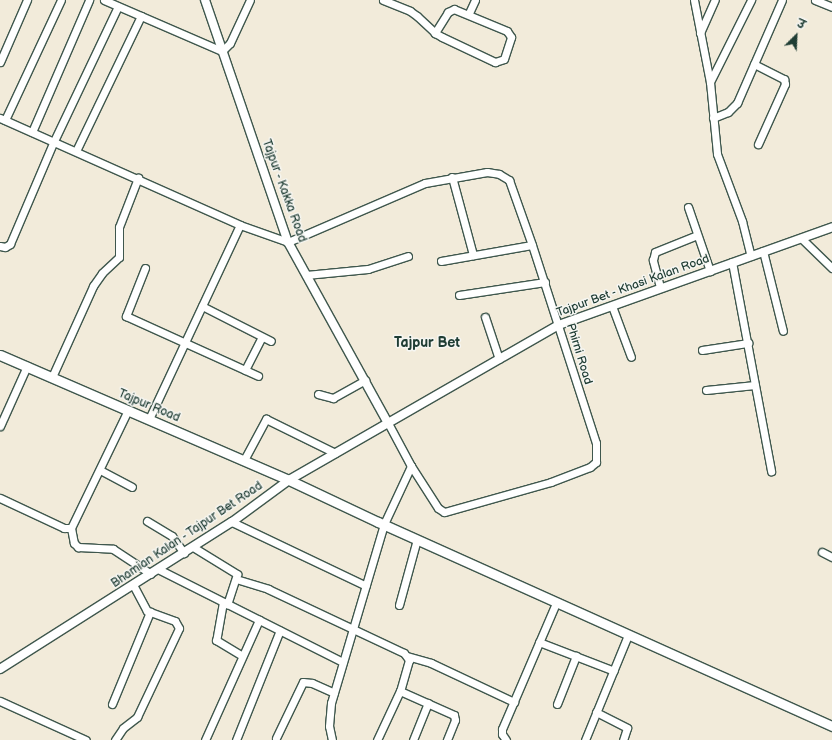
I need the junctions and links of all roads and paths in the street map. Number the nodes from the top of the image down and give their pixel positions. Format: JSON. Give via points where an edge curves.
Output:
{"nodes":[{"id":1,"x":27,"y":0,"type":"edge"},
{"id":2,"x":61,"y":0,"type":"edge"},
{"id":3,"x":89,"y":0,"type":"edge"},
{"id":4,"x":104,"y":0,"type":"edge"},
{"id":5,"x":204,"y":0,"type":"edge"},
{"id":6,"x":250,"y":0,"type":"edge"},
{"id":7,"x":383,"y":0,"type":"edge"},
{"id":8,"x":475,"y":0,"type":"edge"},
{"id":9,"x":694,"y":0,"type":"edge"},
{"id":10,"x":715,"y":0,"type":"edge"},
{"id":11,"x":751,"y":0,"type":"edge"},
{"id":12,"x":782,"y":0,"type":"edge"},
{"id":13,"x":815,"y":0,"type":"edge"},
{"id":14,"x":118,"y":6,"type":"junction"},
{"id":15,"x":832,"y":7,"type":"edge"},
{"id":16,"x":469,"y":13,"type":"junction"},
{"id":17,"x":141,"y":16,"type":"junction"},
{"id":18,"x":435,"y":33,"type":"junction"},
{"id":19,"x":700,"y":33,"type":"junction"},
{"id":20,"x":222,"y":51,"type":"junction"},
{"id":21,"x":0,"y":62,"type":"edge"},
{"id":22,"x":754,"y":64,"type":"junction"},
{"id":23,"x":710,"y":82,"type":"junction"},
{"id":24,"x":713,"y":118,"type":"junction"},
{"id":25,"x":3,"y":119,"type":"edge"},
{"id":26,"x":32,"y":132,"type":"junction"},
{"id":27,"x":54,"y":141,"type":"junction"},
{"id":28,"x":758,"y":144,"type":"dead end"},
{"id":29,"x":76,"y":151,"type":"junction"},
{"id":30,"x":452,"y":177,"type":"junction"},
{"id":31,"x":138,"y":178,"type":"junction"},
{"id":32,"x":688,"y":207,"type":"dead end"},
{"id":33,"x":240,"y":224,"type":"junction"},
{"id":34,"x":832,"y":227,"type":"edge"},
{"id":35,"x":697,"y":235,"type":"junction"},
{"id":36,"x":801,"y":238,"type":"junction"},
{"id":37,"x":288,"y":242,"type":"junction"},
{"id":38,"x":532,"y":245,"type":"junction"},
{"id":39,"x":0,"y":246,"type":"edge"},
{"id":40,"x":763,"y":252,"type":"junction"},
{"id":41,"x":472,"y":255,"type":"junction"},
{"id":42,"x":408,"y":256,"type":"dead end"},
{"id":43,"x":751,"y":256,"type":"junction"},
{"id":44,"x":441,"y":261,"type":"dead end"},
{"id":45,"x":732,"y":262,"type":"junction"},
{"id":46,"x":145,"y":268,"type":"dead end"},
{"id":47,"x":832,"y":268,"type":"edge"},
{"id":48,"x":710,"y":271,"type":"junction"},
{"id":49,"x":306,"y":275,"type":"junction"},
{"id":50,"x":544,"y":282,"type":"junction"},
{"id":51,"x":660,"y":287,"type":"junction"},
{"id":52,"x":459,"y":295,"type":"dead end"},
{"id":53,"x":202,"y":306,"type":"junction"},
{"id":54,"x":612,"y":306,"type":"junction"},
{"id":55,"x":485,"y":317,"type":"dead end"},
{"id":56,"x":559,"y":325,"type":"junction"},
{"id":57,"x":783,"y":331,"type":"dead end"},
{"id":58,"x":262,"y":337,"type":"junction"},
{"id":59,"x":271,"y":341,"type":"dead end"},
{"id":60,"x":185,"y":343,"type":"junction"},
{"id":61,"x":748,"y":343,"type":"junction"},
{"id":62,"x":702,"y":350,"type":"dead end"},
{"id":63,"x":0,"y":355,"type":"edge"},
{"id":64,"x":631,"y":357,"type":"dead end"},
{"id":65,"x":499,"y":359,"type":"junction"},
{"id":66,"x":27,"y":366,"type":"junction"},
{"id":67,"x":245,"y":370,"type":"junction"},
{"id":68,"x":258,"y":376,"type":"dead end"},
{"id":69,"x":52,"y":377,"type":"junction"},
{"id":70,"x":364,"y":380,"type":"junction"},
{"id":71,"x":755,"y":385,"type":"junction"},
{"id":72,"x":706,"y":390,"type":"dead end"},
{"id":73,"x":318,"y":394,"type":"dead end"},
{"id":74,"x":128,"y":410,"type":"junction"},
{"id":75,"x":149,"y":419,"type":"junction"},
{"id":76,"x":388,"y":423,"type":"junction"},
{"id":77,"x":0,"y":426,"type":"edge"},
{"id":78,"x":335,"y":453,"type":"junction"},
{"id":79,"x":244,"y":460,"type":"junction"},
{"id":80,"x":411,"y":466,"type":"junction"},
{"id":81,"x":100,"y":470,"type":"junction"},
{"id":82,"x":771,"y":471,"type":"dead end"},
{"id":83,"x":289,"y":480,"type":"junction"},
{"id":84,"x":132,"y":487,"type":"dead end"},
{"id":85,"x":0,"y":498,"type":"edge"},
{"id":86,"x":147,"y":521,"type":"dead end"},
{"id":87,"x":232,"y":522,"type":"junction"},
{"id":88,"x":384,"y":524,"type":"junction"},
{"id":89,"x":71,"y":528,"type":"junction"},
{"id":90,"x":417,"y":539,"type":"junction"},
{"id":91,"x":193,"y":547,"type":"junction"},
{"id":92,"x":822,"y":552,"type":"dead end"},
{"id":93,"x":184,"y":553,"type":"junction"},
{"id":94,"x":832,"y":557,"type":"edge"},
{"id":95,"x":155,"y":572,"type":"junction"},
{"id":96,"x":236,"y":579,"type":"junction"},
{"id":97,"x":133,"y":585,"type":"junction"},
{"id":98,"x":366,"y":586,"type":"junction"},
{"id":99,"x":225,"y":603,"type":"junction"},
{"id":100,"x":556,"y":603,"type":"junction"},
{"id":101,"x":399,"y":605,"type":"dead end"},
{"id":102,"x":150,"y":612,"type":"junction"},
{"id":103,"x":259,"y":620,"type":"junction"},
{"id":104,"x":353,"y":629,"type":"junction"},
{"id":105,"x":280,"y":630,"type":"junction"},
{"id":106,"x":628,"y":635,"type":"junction"},
{"id":107,"x":539,"y":642,"type":"junction"},
{"id":108,"x":241,"y":655,"type":"junction"},
{"id":109,"x":408,"y":656,"type":"junction"},
{"id":110,"x":576,"y":656,"type":"junction"},
{"id":111,"x":344,"y":662,"type":"junction"},
{"id":112,"x":0,"y":669,"type":"edge"},
{"id":113,"x":614,"y":670,"type":"junction"},
{"id":114,"x":400,"y":691,"type":"junction"},
{"id":115,"x":334,"y":693,"type":"junction"},
{"id":116,"x":0,"y":701,"type":"edge"},
{"id":117,"x":514,"y":702,"type":"junction"},
{"id":118,"x":428,"y":703,"type":"junction"},
{"id":119,"x":112,"y":704,"type":"dead end"},
{"id":120,"x":557,"y":704,"type":"dead end"},
{"id":121,"x":596,"y":712,"type":"junction"},
{"id":122,"x":832,"y":726,"type":"edge"},
{"id":123,"x":276,"y":738,"type":"dead end"},
{"id":124,"x":334,"y":739,"type":"edge"},
{"id":125,"x":86,"y":740,"type":"edge"},
{"id":126,"x":115,"y":740,"type":"edge"},
{"id":127,"x":205,"y":740,"type":"edge"},
{"id":128,"x":236,"y":740,"type":"edge"},
{"id":129,"x":376,"y":740,"type":"edge"},
{"id":130,"x":412,"y":740,"type":"edge"},
{"id":131,"x":447,"y":740,"type":"edge"},
{"id":132,"x":506,"y":740,"type":"edge"},
{"id":133,"x":585,"y":740,"type":"edge"},
{"id":134,"x":623,"y":740,"type":"edge"}],
"edges":[{"from":1,"to":21,"type":"street"},
{"from":2,"to":25,"type":"street"},
{"from":3,"to":26,"type":"street"},
{"from":4,"to":14,"type":"street"},
{"from":5,"to":20,"type":"street","name":"Tajpur - Kakka Road"},
{"from":6,"to":20,"type":"street","via":[[230,43]]},
{"from":7,"to":18,"type":"street","via":[[410,11]]},
{"from":8,"to":16,"type":"street"},
{"from":9,"to":19,"type":"street"},
{"from":10,"to":19,"type":"street"},
{"from":11,"to":23,"type":"street"},
{"from":12,"to":22,"type":"street"},
{"from":13,"to":15,"type":"street"},
{"from":14,"to":17,"type":"street"},
{"from":14,"to":27,"type":"street"},
{"from":16,"to":18,"type":"street","via":[[450,10]]},
{"from":16,"to":18,"type":"street","via":[[509,34],[510,41],[504,59],[500,62]]},
{"from":17,"to":20,"type":"street"},
{"from":17,"to":29,"type":"street"},
{"from":19,"to":23,"type":"street"},
{"from":20,"to":37,"type":"street","name":"Tajpur - Kakka Road"},
{"from":22,"to":24,"type":"street","via":[[733,108]]},
{"from":22,"to":28,"type":"street","via":[[781,77],[785,84]]},
{"from":23,"to":24,"type":"street"},
{"from":24,"to":43,"type":"street","via":[[717,154],[742,221]]},
{"from":25,"to":26,"type":"street"},
{"from":26,"to":27,"type":"street"},
{"from":27,"to":29,"type":"street"},
{"from":27,"to":39,"type":"street","via":[[10,244]]},
{"from":29,"to":31,"type":"street"},
{"from":30,"to":37,"type":"street","name":"Phirni Road","via":[[403,191]]},
{"from":30,"to":38,"type":"street","name":"Phirni Road","via":[[487,172],[500,174],[509,180]]},
{"from":30,"to":41,"type":"street"},
{"from":31,"to":33,"type":"street"},
{"from":31,"to":69,"type":"street","via":[[119,227],[119,257],[97,279]]},
{"from":32,"to":35,"type":"street"},
{"from":33,"to":37,"type":"street"},
{"from":33,"to":53,"type":"street"},
{"from":34,"to":36,"type":"street","name":"Tajpur Bet - Khasi Kalan Road"},
{"from":35,"to":48,"type":"street"},
{"from":35,"to":51,"type":"street","via":[[655,252],[653,260]]},
{"from":36,"to":40,"type":"street","name":"Tajpur Bet - Khasi Kalan Road"},
{"from":36,"to":47,"type":"street"},
{"from":37,"to":49,"type":"street","name":"Tajpur - Kakka Road"},
{"from":38,"to":41,"type":"street"},
{"from":38,"to":50,"type":"street","name":"Phirni Road"},
{"from":40,"to":43,"type":"street","name":"Tajpur Bet - Khasi Kalan Road"},
{"from":40,"to":57,"type":"street"},
{"from":41,"to":44,"type":"street"},
{"from":42,"to":49,"type":"street","via":[[368,269]]},
{"from":43,"to":45,"type":"street","name":"Tajpur Bet - Khasi Kalan Road"},
{"from":45,"to":48,"type":"street","name":"Tajpur Bet - Khasi Kalan Road"},
{"from":45,"to":61,"type":"street"},
{"from":46,"to":60,"type":"street","via":[[126,316]]},
{"from":48,"to":51,"type":"street","name":"Tajpur Bet - Khasi Kalan Road"},
{"from":49,"to":70,"type":"street","name":"Tajpur - Kakka Road"},
{"from":50,"to":52,"type":"street"},
{"from":50,"to":56,"type":"street","name":"Phirni Road"},
{"from":51,"to":54,"type":"street","name":"Tajpur Bet - Khasi Kalan Road"},
{"from":53,"to":58,"type":"street"},
{"from":53,"to":60,"type":"street"},
{"from":54,"to":56,"type":"street","name":"Tajpur Bet - Khasi Kalan Road"},
{"from":54,"to":64,"type":"street"},
{"from":55,"to":65,"type":"street"},
{"from":56,"to":65,"type":"street","name":"Tajpur Bet - Khasi Kalan Road"},
{"from":56,"to":80,"type":"street","name":"Phirni Road","via":[[596,443],[596,462],[590,467],[551,482],[452,512],[444,512],[438,508]]},
{"from":58,"to":59,"type":"street"},
{"from":58,"to":67,"type":"street"},
{"from":60,"to":67,"type":"street"},
{"from":60,"to":75,"type":"street"},
{"from":61,"to":62,"type":"street"},
{"from":61,"to":71,"type":"street"},
{"from":63,"to":66,"type":"main road","name":"Tajpur Road"},
{"from":65,"to":76,"type":"street","name":"Tajpur Bet - Khasi Kalan Road"},
{"from":66,"to":69,"type":"main road","name":"Tajpur Road"},
{"from":66,"to":77,"type":"street"},
{"from":67,"to":68,"type":"street"},
{"from":69,"to":74,"type":"main road","name":"Tajpur Road"},
{"from":70,"to":73,"type":"street","via":[[333,398]]},
{"from":70,"to":76,"type":"street","name":"Tajpur - Kakka Road"},
{"from":71,"to":72,"type":"street"},
{"from":71,"to":82,"type":"street"},
{"from":74,"to":75,"type":"main road","name":"Tajpur Road"},
{"from":74,"to":81,"type":"street"},
{"from":75,"to":79,"type":"main road","name":"Tajpur Road"},
{"from":76,"to":78,"type":"street","name":"Bhamian Kalan - Tajpur Bet Road"},
{"from":76,"to":80,"type":"street","name":"Phirni Road"},
{"from":78,"to":79,"type":"street","via":[[268,418],[262,423]]},
{"from":78,"to":83,"type":"street","name":"Bhamian Kalan - Tajpur Bet Road"},
{"from":79,"to":83,"type":"main road","name":"Tajpur Road"},
{"from":80,"to":88,"type":"street"},
{"from":81,"to":84,"type":"street"},
{"from":81,"to":89,"type":"street"},
{"from":83,"to":87,"type":"street","name":"Bhamian Kalan - Tajpur Bet Road"},
{"from":83,"to":88,"type":"main road","name":"Tajpur Road"},
{"from":85,"to":89,"type":"street","via":[[64,528]]},
{"from":86,"to":93,"type":"street","via":[[172,536]]},
{"from":87,"to":91,"type":"street","name":"Bhamian Kalan - Tajpur Bet Road"},
{"from":87,"to":98,"type":"street"},
{"from":88,"to":90,"type":"main road","name":"Tajpur Road"},
{"from":88,"to":98,"type":"street"},
{"from":89,"to":95,"type":"street","via":[[74,543],[78,547],[112,549]]},
{"from":90,"to":100,"type":"main road","name":"Tajpur Road"},
{"from":90,"to":101,"type":"street"},
{"from":91,"to":93,"type":"street","name":"Bhamian Kalan - Tajpur Bet Road"},
{"from":91,"to":96,"type":"street","via":[[233,570]]},
{"from":92,"to":94,"type":"street"},
{"from":93,"to":95,"type":"street","name":"Bhamian Kalan - Tajpur Bet Road"},
{"from":95,"to":97,"type":"street","name":"Bhamian Kalan - Tajpur Bet Road"},
{"from":95,"to":99,"type":"street"},
{"from":96,"to":99,"type":"street"},
{"from":96,"to":104,"type":"street","via":[[268,589]]},
{"from":97,"to":102,"type":"street","via":[[143,606]]},
{"from":97,"to":112,"type":"street","name":"Bhamian Kalan - Tajpur Bet Road"},
{"from":98,"to":104,"type":"street"},
{"from":99,"to":103,"type":"street"},
{"from":99,"to":108,"type":"street","via":[[216,640]]},
{"from":100,"to":106,"type":"main road","name":"Tajpur Road"},
{"from":100,"to":107,"type":"street"},
{"from":102,"to":119,"type":"street"},
{"from":102,"to":126,"type":"street","via":[[175,622],[179,628],[137,717],[123,728]]},
{"from":103,"to":105,"type":"street"},
{"from":103,"to":108,"type":"street"},
{"from":104,"to":109,"type":"street"},
{"from":104,"to":111,"type":"street"},
{"from":105,"to":111,"type":"street"},
{"from":105,"to":128,"type":"street"},
{"from":106,"to":113,"type":"street"},
{"from":106,"to":122,"type":"main road","name":"Tajpur Road"},
{"from":107,"to":110,"type":"street"},
{"from":107,"to":117,"type":"street"},
{"from":108,"to":127,"type":"street"},
{"from":109,"to":114,"type":"street"},
{"from":109,"to":117,"type":"street","via":[[431,663]]},
{"from":110,"to":113,"type":"street"},
{"from":110,"to":120,"type":"street"},
{"from":111,"to":115,"type":"street"},
{"from":113,"to":121,"type":"street"},
{"from":114,"to":118,"type":"street"},
{"from":114,"to":129,"type":"street"},
{"from":115,"to":123,"type":"street","via":[[312,683],[303,682]]},
{"from":115,"to":124,"type":"street","via":[[329,715]]},
{"from":116,"to":125,"type":"street"},
{"from":117,"to":132,"type":"street","via":[[502,729]]},
{"from":118,"to":130,"type":"street"},
{"from":118,"to":131,"type":"street","via":[[454,715],[455,720]]},
{"from":121,"to":133,"type":"street"},
{"from":121,"to":134,"type":"street","via":[[626,728]]}]}
